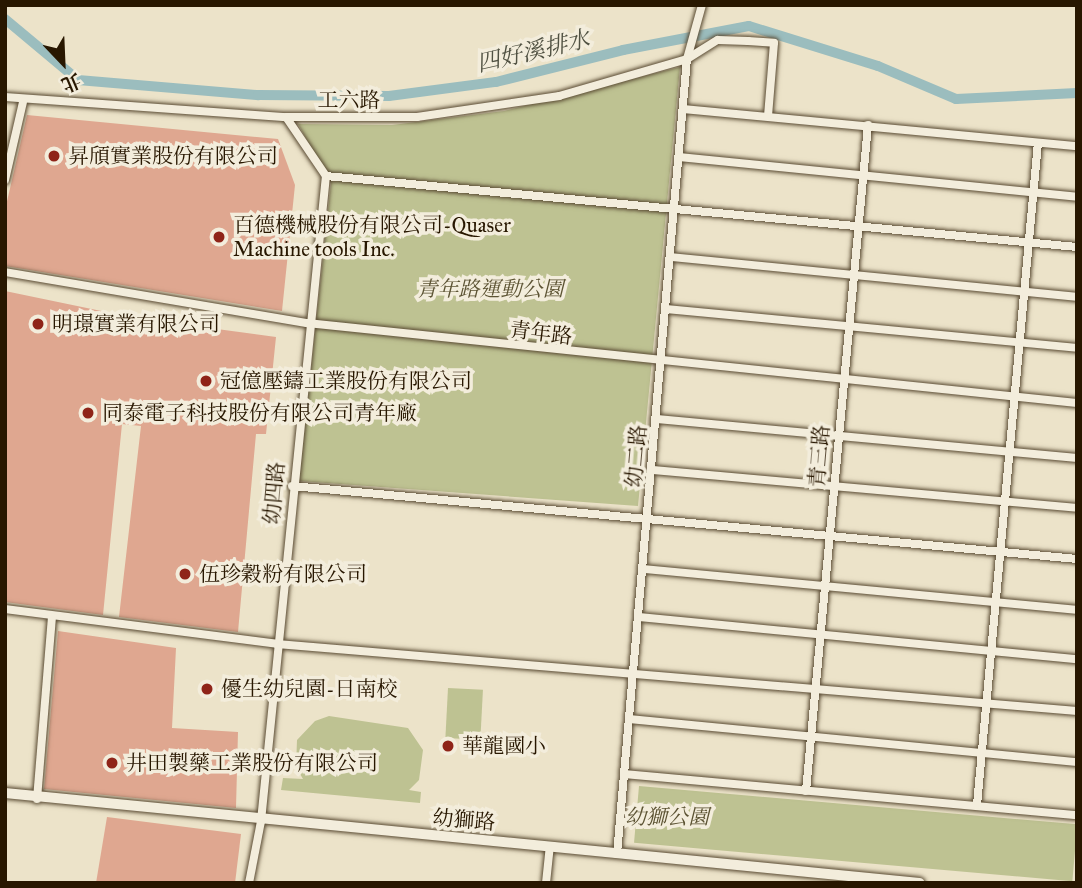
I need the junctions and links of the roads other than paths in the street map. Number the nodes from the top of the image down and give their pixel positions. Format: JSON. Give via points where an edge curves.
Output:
{"nodes":[{"id":1,"x":702,"y":5,"type":"edge"},
{"id":2,"x":687,"y":60,"type":"junction"},
{"id":3,"x":5,"y":97,"type":"edge"},
{"id":4,"x":23,"y":102,"type":"junction"},
{"id":5,"x":683,"y":109,"type":"junction"},
{"id":6,"x":768,"y":116,"type":"junction"},
{"id":7,"x":286,"y":117,"type":"junction"},
{"id":8,"x":868,"y":125,"type":"junction"},
{"id":9,"x":1038,"y":143,"type":"junction"},
{"id":10,"x":1077,"y":146,"type":"edge"},
{"id":11,"x":679,"y":156,"type":"junction"},
{"id":12,"x":863,"y":175,"type":"junction"},
{"id":13,"x":326,"y":176,"type":"junction"},
{"id":14,"x":5,"y":180,"type":"edge"},
{"id":15,"x":1033,"y":193,"type":"junction"},
{"id":16,"x":1077,"y":197,"type":"edge"},
{"id":17,"x":675,"y":208,"type":"junction"},
{"id":18,"x":859,"y":228,"type":"junction"},
{"id":19,"x":1028,"y":243,"type":"junction"},
{"id":20,"x":1077,"y":247,"type":"edge"},
{"id":21,"x":671,"y":257,"type":"junction"},
{"id":22,"x":5,"y":272,"type":"edge"},
{"id":23,"x":854,"y":276,"type":"junction"},
{"id":24,"x":1024,"y":292,"type":"junction"},
{"id":25,"x":1077,"y":297,"type":"edge"},
{"id":26,"x":666,"y":309,"type":"junction"},
{"id":27,"x":307,"y":323,"type":"junction"},
{"id":28,"x":849,"y":327,"type":"junction"},
{"id":29,"x":1019,"y":343,"type":"junction"},
{"id":30,"x":1077,"y":348,"type":"edge"},
{"id":31,"x":662,"y":364,"type":"junction"},
{"id":32,"x":843,"y":381,"type":"junction"},
{"id":33,"x":1014,"y":398,"type":"junction"},
{"id":34,"x":1077,"y":404,"type":"edge"},
{"id":35,"x":657,"y":419,"type":"junction"},
{"id":36,"x":839,"y":435,"type":"junction"},
{"id":37,"x":1009,"y":453,"type":"junction"},
{"id":38,"x":1077,"y":458,"type":"edge"},
{"id":39,"x":653,"y":470,"type":"junction"},
{"id":40,"x":292,"y":486,"type":"junction"},
{"id":41,"x":834,"y":486,"type":"junction"},
{"id":42,"x":1004,"y":502,"type":"junction"},
{"id":43,"x":1077,"y":508,"type":"edge"},
{"id":44,"x":649,"y":518,"type":"junction"},
{"id":45,"x":830,"y":536,"type":"junction"},
{"id":46,"x":1000,"y":552,"type":"junction"},
{"id":47,"x":1077,"y":559,"type":"edge"},
{"id":48,"x":644,"y":569,"type":"junction"},
{"id":49,"x":826,"y":585,"type":"junction"},
{"id":50,"x":994,"y":603,"type":"junction"},
{"id":51,"x":5,"y":609,"type":"edge"},
{"id":52,"x":1077,"y":610,"type":"edge"},
{"id":53,"x":639,"y":617,"type":"junction"},
{"id":54,"x":52,"y":618,"type":"junction"},
{"id":55,"x":821,"y":636,"type":"junction"},
{"id":56,"x":277,"y":644,"type":"junction"},
{"id":57,"x":990,"y":652,"type":"junction"},
{"id":58,"x":1077,"y":659,"type":"edge"},
{"id":59,"x":634,"y":676,"type":"junction"},
{"id":60,"x":816,"y":687,"type":"junction"},
{"id":61,"x":986,"y":703,"type":"junction"},
{"id":62,"x":1077,"y":711,"type":"edge"},
{"id":63,"x":629,"y":719,"type":"junction"},
{"id":64,"x":811,"y":736,"type":"junction"},
{"id":65,"x":981,"y":754,"type":"junction"},
{"id":66,"x":1077,"y":762,"type":"edge"},
{"id":67,"x":624,"y":774,"type":"junction"},
{"id":68,"x":806,"y":791,"type":"junction"},
{"id":69,"x":5,"y":793,"type":"edge"},
{"id":70,"x":37,"y":799,"type":"junction"},
{"id":71,"x":977,"y":806,"type":"junction"},
{"id":72,"x":1077,"y":815,"type":"edge"},
{"id":73,"x":261,"y":821,"type":"junction"},
{"id":74,"x":550,"y":847,"type":"junction"},
{"id":75,"x":617,"y":855,"type":"junction"},
{"id":76,"x":249,"y":883,"type":"edge"},
{"id":77,"x":546,"y":883,"type":"edge"},
{"id":78,"x":920,"y":883,"type":"edge"}],
"edges":[{"from":1,"to":2,"type":"street","name":"幼二路"},
{"from":2,"to":5,"type":"street","name":"幼二路"},
{"from":2,"to":6,"type":"street","name":"工六路","via":[[718,40],[774,43]]},
{"from":2,"to":7,"type":"street","name":"工六路","via":[[498,107],[417,117]]},
{"from":3,"to":4,"type":"street","name":"工六路"},
{"from":4,"to":7,"type":"street","name":"工六路"},
{"from":4,"to":14,"type":"street"},
{"from":5,"to":6,"type":"street"},
{"from":5,"to":11,"type":"street","name":"幼二路"},
{"from":6,"to":8,"type":"street"},
{"from":7,"to":13,"type":"street"},
{"from":8,"to":9,"type":"street"},
{"from":8,"to":12,"type":"street","name":"青三路"},
{"from":9,"to":10,"type":"street"},
{"from":9,"to":15,"type":"street"},
{"from":11,"to":12,"type":"street"},
{"from":11,"to":17,"type":"street","name":"幼二路"},
{"from":12,"to":15,"type":"street"},
{"from":12,"to":18,"type":"street","name":"青三路"},
{"from":13,"to":17,"type":"street"},
{"from":13,"to":27,"type":"street","name":"幼四路"},
{"from":15,"to":16,"type":"street"},
{"from":15,"to":19,"type":"street"},
{"from":17,"to":18,"type":"street"},
{"from":17,"to":21,"type":"street","name":"幼二路"},
{"from":18,"to":19,"type":"street"},
{"from":18,"to":23,"type":"street","name":"青三路"},
{"from":19,"to":20,"type":"street"},
{"from":19,"to":24,"type":"street"},
{"from":21,"to":23,"type":"street"},
{"from":21,"to":26,"type":"street","name":"幼二路"},
{"from":22,"to":27,"type":"street","name":"青年路"},
{"from":23,"to":24,"type":"street"},
{"from":23,"to":28,"type":"street","name":"青三路"},
{"from":24,"to":25,"type":"street"},
{"from":24,"to":29,"type":"street"},
{"from":26,"to":28,"type":"street"},
{"from":26,"to":31,"type":"street","name":"幼二路"},
{"from":27,"to":31,"type":"street","name":"青年路"},
{"from":27,"to":40,"type":"street","name":"幼四路"},
{"from":28,"to":29,"type":"street"},
{"from":28,"to":32,"type":"street","name":"青三路"},
{"from":29,"to":30,"type":"street"},
{"from":29,"to":33,"type":"street"},
{"from":31,"to":32,"type":"street","name":"青年路"},
{"from":31,"to":35,"type":"street","name":"幼二路"},
{"from":32,"to":33,"type":"street","name":"青年路"},
{"from":32,"to":36,"type":"street","name":"青三路"},
{"from":33,"to":34,"type":"street","name":"青年路"},
{"from":33,"to":37,"type":"street"},
{"from":35,"to":36,"type":"street"},
{"from":35,"to":39,"type":"street","name":"幼二路"},
{"from":36,"to":37,"type":"street"},
{"from":36,"to":41,"type":"street","name":"青三路"},
{"from":37,"to":38,"type":"street"},
{"from":37,"to":42,"type":"street"},
{"from":39,"to":41,"type":"street"},
{"from":39,"to":44,"type":"street","name":"幼二路"},
{"from":40,"to":44,"type":"street"},
{"from":40,"to":56,"type":"street","name":"幼四路"},
{"from":41,"to":42,"type":"street"},
{"from":41,"to":45,"type":"street","name":"青三路"},
{"from":42,"to":43,"type":"street"},
{"from":42,"to":46,"type":"street"},
{"from":44,"to":45,"type":"street"},
{"from":44,"to":48,"type":"street","name":"幼二路"},
{"from":45,"to":46,"type":"street"},
{"from":45,"to":49,"type":"street","name":"青三路"},
{"from":46,"to":47,"type":"street"},
{"from":46,"to":50,"type":"street"},
{"from":48,"to":49,"type":"street"},
{"from":48,"to":53,"type":"street","name":"幼二路"},
{"from":49,"to":50,"type":"street"},
{"from":49,"to":55,"type":"street","name":"青三路"},
{"from":50,"to":52,"type":"street"},
{"from":50,"to":57,"type":"street"},
{"from":51,"to":54,"type":"street"},
{"from":53,"to":55,"type":"street"},
{"from":53,"to":59,"type":"street","name":"幼二路"},
{"from":54,"to":56,"type":"street"},
{"from":54,"to":70,"type":"street"},
{"from":55,"to":57,"type":"street"},
{"from":55,"to":60,"type":"street","name":"青三路"},
{"from":56,"to":59,"type":"street"},
{"from":56,"to":73,"type":"street","name":"幼四路"},
{"from":57,"to":58,"type":"street"},
{"from":57,"to":61,"type":"street"},
{"from":59,"to":60,"type":"street","via":[[641,672]]},
{"from":59,"to":63,"type":"street","name":"幼二路"},
{"from":60,"to":61,"type":"street"},
{"from":60,"to":64,"type":"street","name":"青三路"},
{"from":61,"to":62,"type":"street"},
{"from":61,"to":65,"type":"street"},
{"from":63,"to":64,"type":"street"},
{"from":63,"to":67,"type":"street","name":"幼二路"},
{"from":64,"to":65,"type":"street"},
{"from":64,"to":68,"type":"street","name":"青三路"},
{"from":65,"to":66,"type":"street"},
{"from":65,"to":71,"type":"street"},
{"from":67,"to":68,"type":"street"},
{"from":67,"to":75,"type":"street","name":"幼二路"},
{"from":68,"to":71,"type":"street"},
{"from":69,"to":70,"type":"street","name":"幼獅路"},
{"from":70,"to":73,"type":"street","name":"幼獅路"},
{"from":71,"to":72,"type":"street"},
{"from":73,"to":74,"type":"street","name":"幼獅路"},
{"from":73,"to":76,"type":"street","name":"幼四路"},
{"from":74,"to":75,"type":"street","name":"幼獅路"},
{"from":74,"to":77,"type":"street"},
{"from":75,"to":78,"type":"street","name":"幼獅路"}]}
